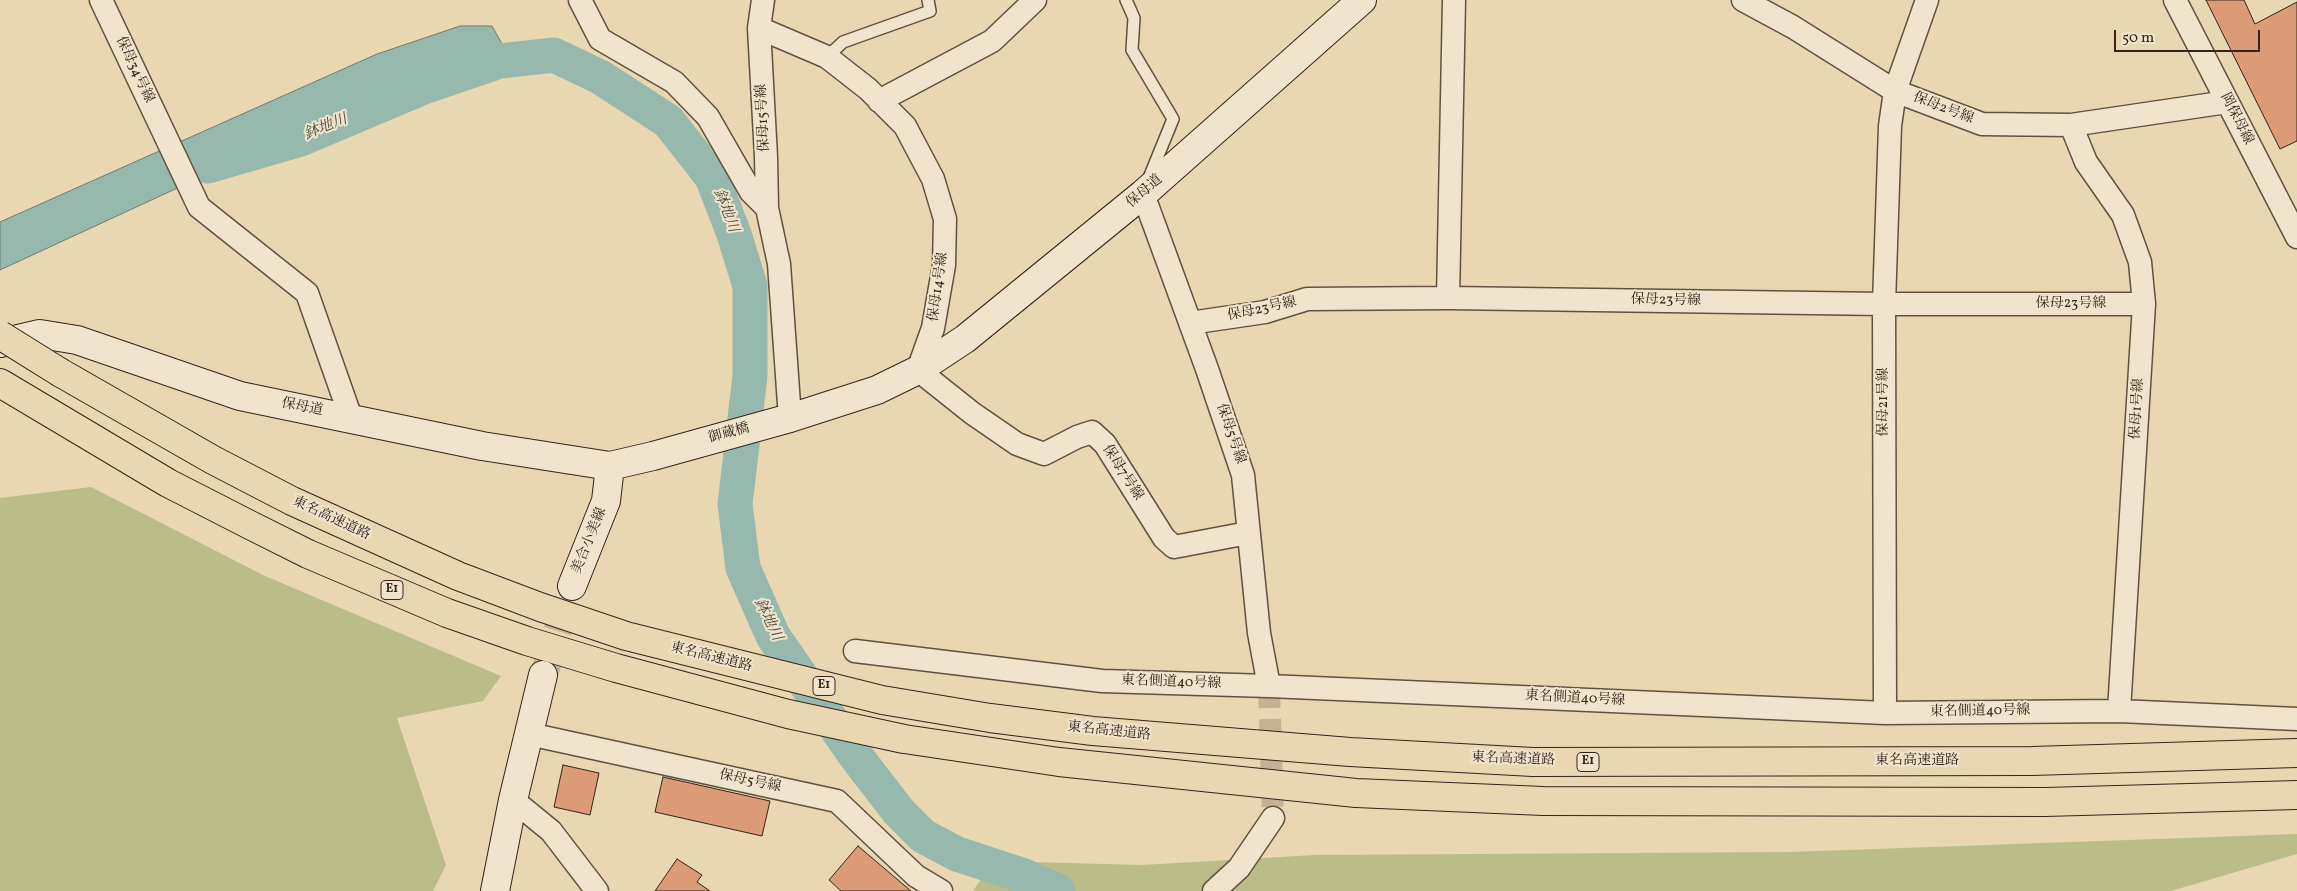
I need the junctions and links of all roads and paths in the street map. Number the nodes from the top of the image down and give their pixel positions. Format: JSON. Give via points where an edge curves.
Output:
{"nodes":[{"id":1,"x":101,"y":0,"type":"edge"},
{"id":2,"x":580,"y":0,"type":"edge"},
{"id":3,"x":763,"y":0,"type":"edge"},
{"id":4,"x":928,"y":0,"type":"edge"},
{"id":5,"x":1035,"y":0,"type":"edge"},
{"id":6,"x":1126,"y":0,"type":"edge"},
{"id":7,"x":1362,"y":0,"type":"edge"},
{"id":8,"x":1454,"y":0,"type":"edge"},
{"id":9,"x":1743,"y":0,"type":"edge"},
{"id":10,"x":1926,"y":0,"type":"edge"},
{"id":11,"x":2175,"y":0,"type":"edge"},
{"id":12,"x":759,"y":28,"type":"junction"},
{"id":13,"x":827,"y":58,"type":"junction"},
{"id":14,"x":1895,"y":91,"type":"junction"},
{"id":15,"x":879,"y":101,"type":"junction"},
{"id":16,"x":2227,"y":102,"type":"junction"},
{"id":17,"x":2071,"y":125,"type":"junction"},
{"id":18,"x":1142,"y":194,"type":"junction"},
{"id":19,"x":767,"y":208,"type":"junction"},
{"id":20,"x":2297,"y":238,"type":"edge"},
{"id":21,"x":1448,"y":298,"type":"junction"},
{"id":22,"x":1884,"y":304,"type":"junction"},
{"id":23,"x":2144,"y":304,"type":"junction"},
{"id":24,"x":1190,"y":323,"type":"junction"},
{"id":25,"x":0,"y":334,"type":"edge"},
{"id":26,"x":0,"y":343,"type":"edge"},
{"id":27,"x":918,"y":370,"type":"junction"},
{"id":28,"x":0,"y":383,"type":"edge"},
{"id":29,"x":351,"y":418,"type":"junction"},
{"id":30,"x":780,"y":421,"type":"junction"},
{"id":31,"x":610,"y":466,"type":"junction"},
{"id":32,"x":1248,"y":534,"type":"junction"},
{"id":33,"x":572,"y":586,"type":"tunnel mouth"},
{"id":34,"x":855,"y":651,"type":"dead end"},
{"id":35,"x":543,"y":675,"type":"tunnel mouth"},
{"id":36,"x":1269,"y":686,"type":"junction"},
{"id":37,"x":2119,"y":711,"type":"junction"},
{"id":38,"x":1885,"y":713,"type":"junction"},
{"id":39,"x":2297,"y":719,"type":"edge"},
{"id":40,"x":529,"y":734,"type":"junction"},
{"id":41,"x":2297,"y":752,"type":"edge"},
{"id":42,"x":2297,"y":795,"type":"edge"},
{"id":43,"x":513,"y":800,"type":"junction"},
{"id":44,"x":1273,"y":818,"type":"tunnel mouth"},
{"id":45,"x":495,"y":891,"type":"edge"},
{"id":46,"x":597,"y":891,"type":"edge"},
{"id":47,"x":941,"y":891,"type":"edge"},
{"id":48,"x":1214,"y":891,"type":"edge"}],
"edges":[{"from":1,"to":29,"type":"street","name":"保母34号線","via":[[199,208],[307,293]]},
{"from":2,"to":19,"type":"street","via":[[600,39],[674,82],[708,117],[751,192]]},
{"from":3,"to":12,"type":"street","name":"保母15号線"},
{"from":4,"to":13,"type":"lane","via":[[930,11],[843,42]]},
{"from":5,"to":15,"type":"street","via":[[992,41]]},
{"from":6,"to":18,"type":"lane","via":[[1134,18],[1132,50],[1173,119]]},
{"from":7,"to":18,"type":"street","name":"保母道"},
{"from":8,"to":21,"type":"street"},
{"from":9,"to":14,"type":"street","name":"保母2号線","via":[[1793,27]]},
{"from":10,"to":14,"type":"street","name":"保母21号線"},
{"from":11,"to":16,"type":"street","name":"岡保母線"},
{"from":12,"to":13,"type":"street","name":"保母14号線"},
{"from":12,"to":19,"type":"street","name":"保母15号線"},
{"from":13,"to":15,"type":"street","name":"保母14号線"},
{"from":14,"to":17,"type":"street","name":"保母2号線","via":[[1982,124]]},
{"from":14,"to":22,"type":"street","name":"保母21号線","via":[[1890,126]]},
{"from":15,"to":27,"type":"street","name":"保母14号線","via":[[905,126],[933,179],[945,219],[944,265],[932,328]]},
{"from":16,"to":17,"type":"street","name":"保母2号線"},
{"from":16,"to":20,"type":"street","name":"岡保母線"},
{"from":17,"to":23,"type":"street","name":"保母1号線","via":[[2086,162],[2122,215],[2140,262]]},
{"from":18,"to":24,"type":"street","name":"保母5号線"},
{"from":18,"to":27,"type":"street","name":"保母道","via":[[990,322]]},
{"from":19,"to":30,"type":"street","name":"保母15号線","via":[[779,264]]},
{"from":21,"to":22,"type":"street","name":"保母23号線"},
{"from":21,"to":24,"type":"street","name":"保母23号線","via":[[1308,300],[1265,312]]},
{"from":22,"to":23,"type":"street","name":"保母23号線"},
{"from":22,"to":38,"type":"street","name":"保母21号線"},
{"from":23,"to":37,"type":"street","name":"保母1号線"},
{"from":24,"to":32,"type":"street","name":"保母5号線","via":[[1243,475]]},
{"from":25,"to":41,"type":"highway","name":"東名高速道路","number":"E1","bridge":true,"via":[[61,373],[213,460],[292,501],[458,576],[626,636],[882,700],[1093,731],[1350,752],[1533,762],[2032,761]]},
{"from":26,"to":29,"type":"street","name":"保母道","via":[[40,334],[77,340],[240,396]]},
{"from":27,"to":30,"type":"street","name":"保母道","via":[[877,390]]},
{"from":27,"to":32,"type":"street","name":"保母7号線","via":[[972,414],[1017,444],[1044,454],[1092,432],[1105,444],[1164,538],[1174,547]]},
{"from":28,"to":42,"type":"highway","number":"E1","via":[[185,491],[308,554],[447,613],[616,668],[788,714],[904,739],[1059,762],[1356,793],[1544,802],[2044,802]]},
{"from":29,"to":31,"type":"street","name":"保母道","via":[[482,446]]},
{"from":30,"to":31,"type":"street","name":"御蔵橋"},
{"from":31,"to":33,"type":"street","name":"美合小美線","via":[[606,501]]},
{"from":32,"to":36,"type":"street","name":"保母5号線","via":[[1259,633]]},
{"from":34,"to":36,"type":"street","name":"東名側道40号線","via":[[1102,681]]},
{"from":35,"to":40,"type":"street"},
{"from":36,"to":38,"type":"street","name":"東名側道40号線"},
{"from":37,"to":38,"type":"street","name":"東名側道40号線"},
{"from":37,"to":39,"type":"street","name":"東名側道40号線"},
{"from":40,"to":43,"type":"street"},
{"from":40,"to":47,"type":"street","name":"保母5号線","via":[[837,801],[916,876]]},
{"from":43,"to":45,"type":"street"},
{"from":43,"to":46,"type":"street","via":[[551,831]]},
{"from":44,"to":48,"type":"street","via":[[1240,868]]}]}
